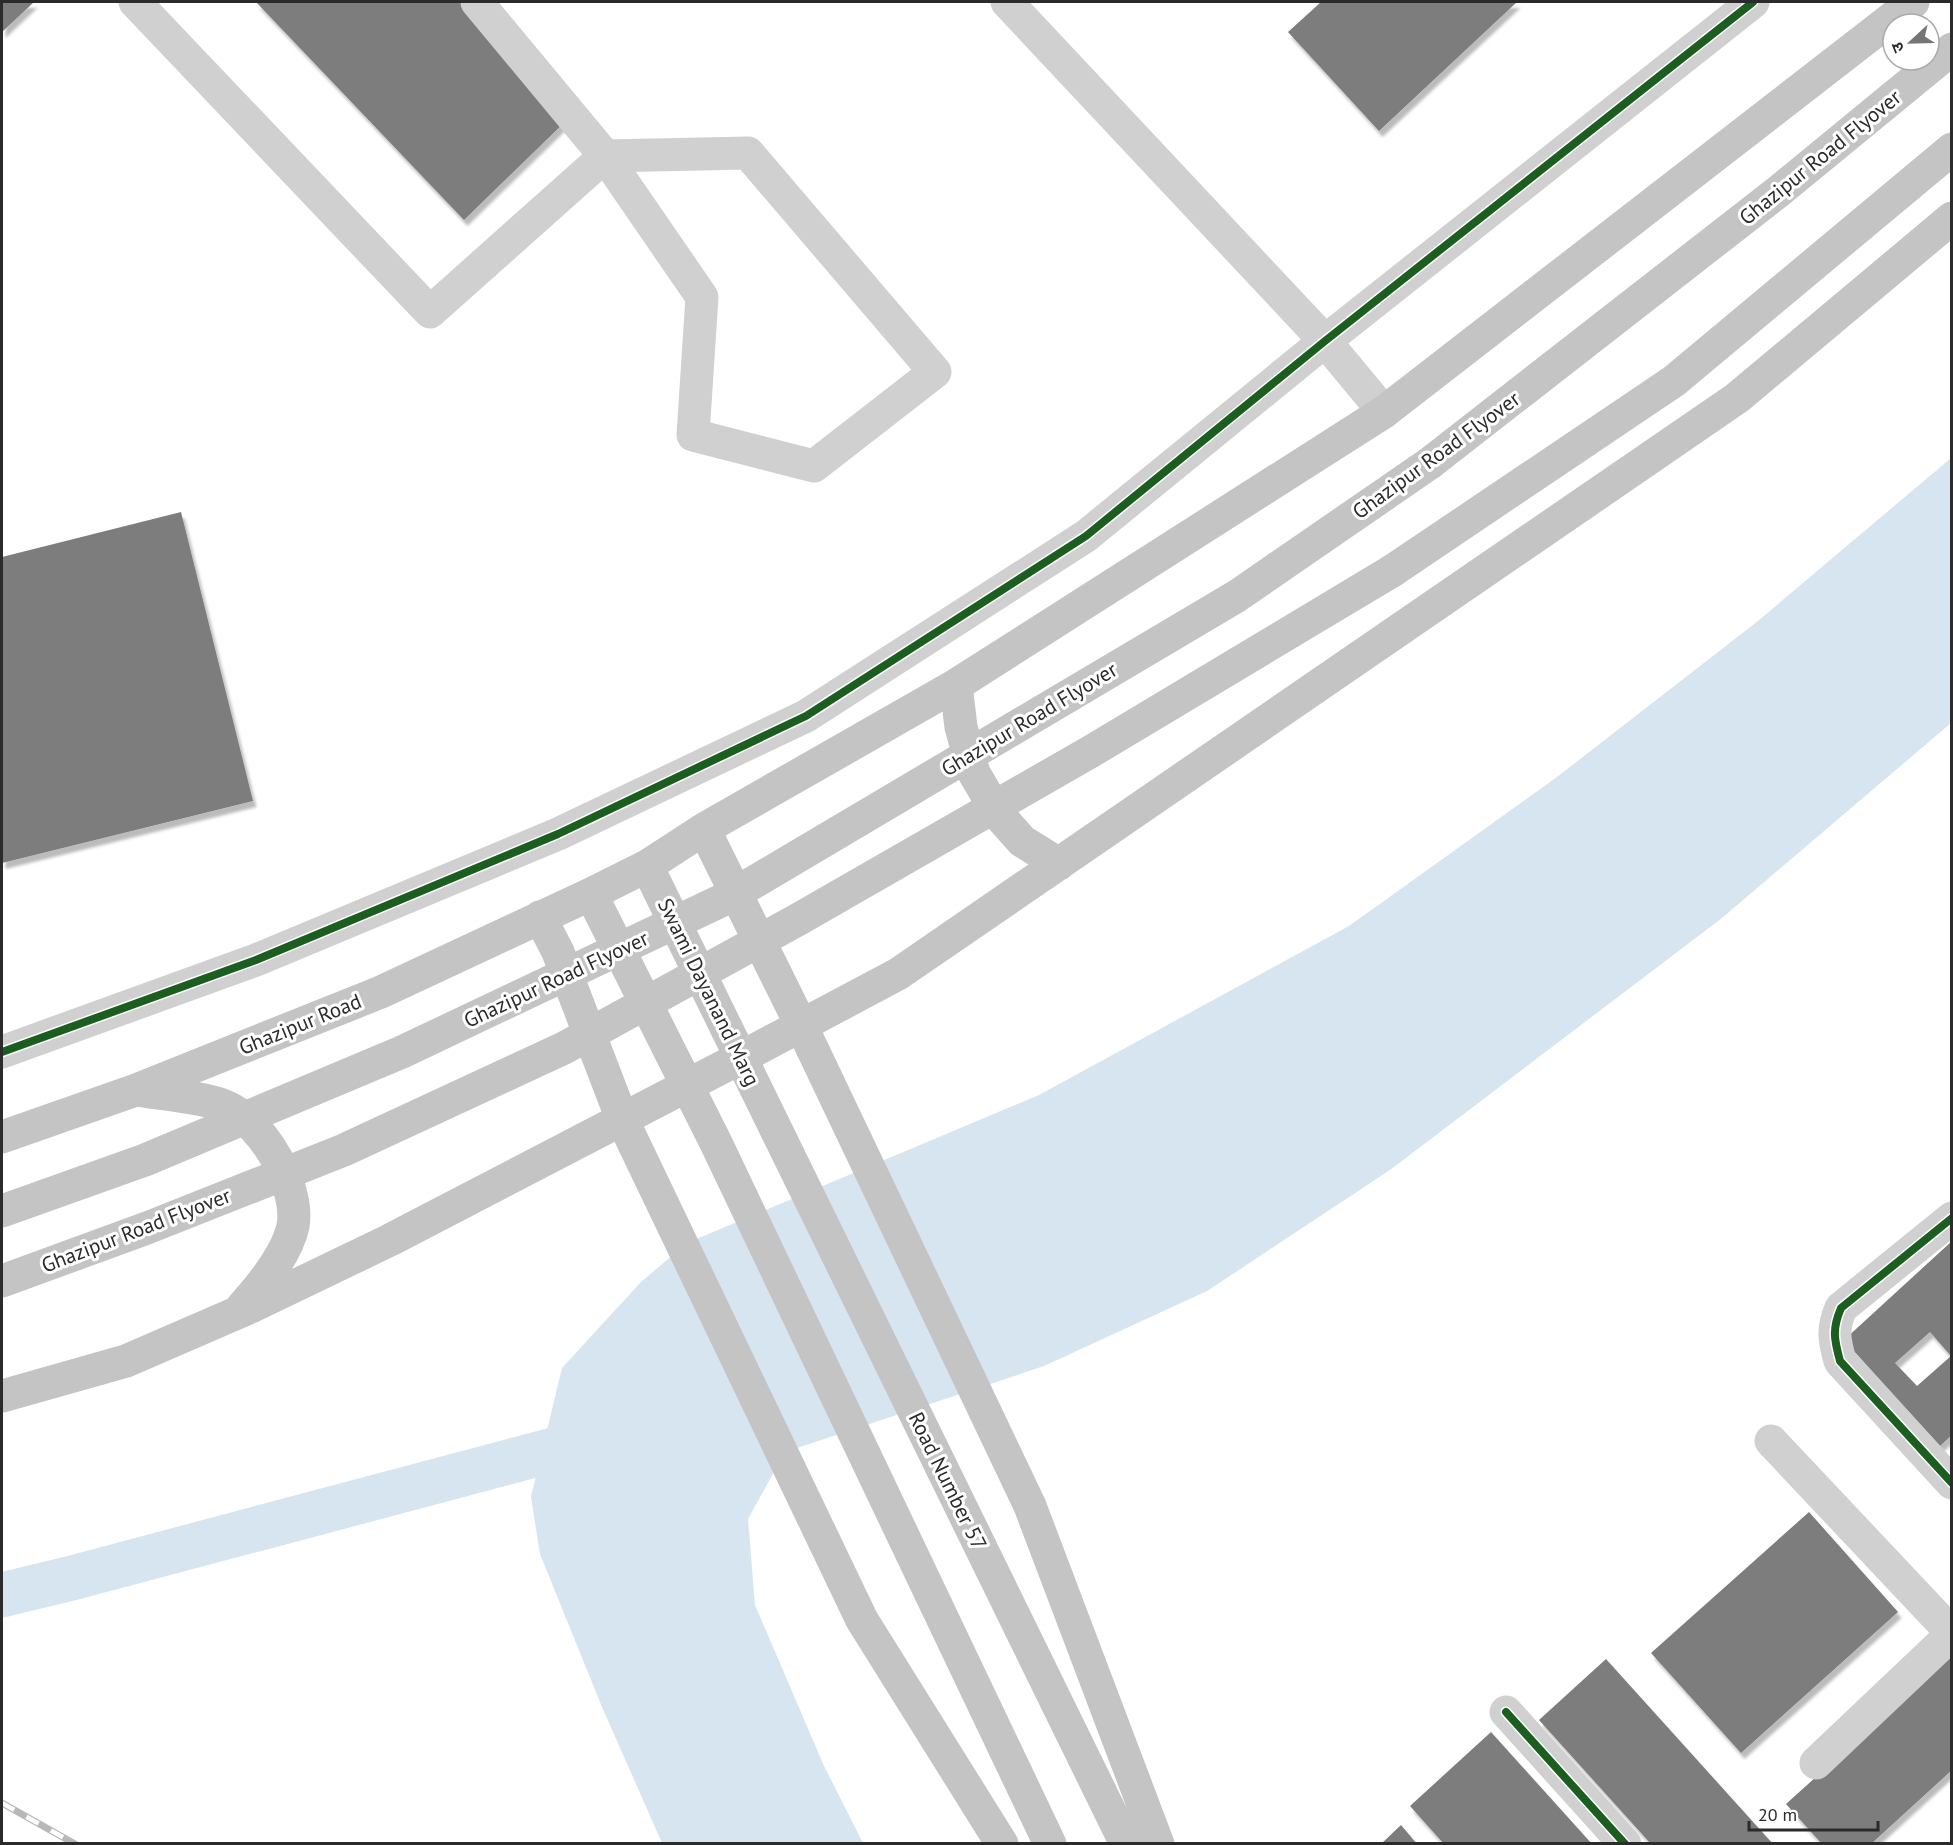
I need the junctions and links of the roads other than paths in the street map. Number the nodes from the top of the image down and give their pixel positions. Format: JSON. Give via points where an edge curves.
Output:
{"nodes":[{"id":1,"x":135,"y":2,"type":"edge"},
{"id":2,"x":477,"y":2,"type":"edge"},
{"id":3,"x":1006,"y":2,"type":"edge"},
{"id":4,"x":1753,"y":2,"type":"edge"},
{"id":5,"x":1913,"y":2,"type":"edge"},
{"id":6,"x":1952,"y":49,"type":"edge"},
{"id":7,"x":1952,"y":149,"type":"edge"},
{"id":8,"x":605,"y":156,"type":"junction"},
{"id":9,"x":1952,"y":218,"type":"edge"},
{"id":10,"x":1325,"y":341,"type":"junction"},
{"id":11,"x":1384,"y":412,"type":"junction"},
{"id":12,"x":956,"y":685,"type":"junction"},
{"id":13,"x":704,"y":829,"type":"junction"},
{"id":14,"x":1059,"y":864,"type":"junction"},
{"id":15,"x":647,"y":866,"type":"junction"},
{"id":16,"x":591,"y":894,"type":"junction"},
{"id":17,"x":540,"y":917,"type":"junction"},
{"id":18,"x":801,"y":1025,"type":"junction"},
{"id":19,"x":2,"y":1052,"type":"edge"},
{"id":20,"x":740,"y":1058,"type":"junction"},
{"id":21,"x":686,"y":1085,"type":"junction"},
{"id":22,"x":136,"y":1090,"type":"junction"},
{"id":23,"x":771,"y":1118,"type":"joint"},
{"id":24,"x":622,"y":1119,"type":"junction"},
{"id":25,"x":2,"y":1137,"type":"edge"},
{"id":26,"x":2,"y":1211,"type":"edge"},
{"id":27,"x":1952,"y":1218,"type":"edge"},
{"id":28,"x":2,"y":1281,"type":"edge"},
{"id":29,"x":236,"y":1313,"type":"junction"},
{"id":30,"x":2,"y":1396,"type":"edge"},
{"id":31,"x":1771,"y":1442,"type":"dead end"},
{"id":32,"x":1952,"y":1483,"type":"edge"},
{"id":33,"x":1952,"y":1633,"type":"edge"},
{"id":34,"x":1506,"y":1712,"type":"dead end"},
{"id":35,"x":1816,"y":1763,"type":"dead end"},
{"id":36,"x":1002,"y":1844,"type":"edge"},
{"id":37,"x":1050,"y":1844,"type":"edge"},
{"id":38,"x":1126,"y":1844,"type":"edge"},
{"id":39,"x":1158,"y":1844,"type":"edge"},
{"id":40,"x":1625,"y":1844,"type":"edge"}],
"edges":[{"from":1,"to":8,"type":"street","via":[[430,312]]},
{"from":2,"to":8,"type":"street"},
{"from":3,"to":10,"type":"street"},
{"from":4,"to":10,"type":"street"},
{"from":5,"to":11,"type":"main road","name":"Ghazipur Road"},
{"from":6,"to":26,"type":"main road","name":"Ghazipur Road Flyover","bridge":true,"via":[[1761,205],[1430,463],[1237,596],[729,897],[402,1052],[145,1160]]},
{"from":7,"to":28,"type":"main road","name":"Ghazipur Road Flyover","bridge":true,"via":[[1674,381],[1392,571],[1090,752],[564,1048],[344,1150]]},
{"from":8,"to":8,"type":"street","via":[[702,297],[693,435],[814,466],[935,372],[748,153]]},
{"from":9,"to":14,"type":"main road","via":[[1737,398]]},
{"from":10,"to":11,"type":"street"},
{"from":10,"to":19,"type":"street","via":[[1086,536],[806,716],[558,834],[256,960]]},
{"from":11,"to":12,"type":"main road","name":"Ghazipur Road"},
{"from":12,"to":13,"type":"main road","name":"Ghazipur Road"},
{"from":12,"to":14,"type":"main road","via":[[961,727],[974,773],[998,814],[1022,841]]},
{"from":13,"to":15,"type":"main road","name":"Ghazipur Road"},
{"from":13,"to":18,"type":"main road"},
{"from":14,"to":18,"type":"main road","via":[[898,974]]},
{"from":15,"to":16,"type":"main road","name":"Ghazipur Road"},
{"from":15,"to":20,"type":"main road","name":"Swami Dayanand Marg"},
{"from":16,"to":17,"type":"main road","name":"Ghazipur Road"},
{"from":16,"to":21,"type":"main road"},
{"from":17,"to":22,"type":"main road","name":"Ghazipur Road","via":[[381,992]]},
{"from":17,"to":24,"type":"main road","via":[[558,952]]},
{"from":18,"to":20,"type":"main road"},
{"from":18,"to":39,"type":"main road","via":[[1030,1506]]},
{"from":20,"to":21,"type":"main road"},
{"from":20,"to":23,"type":"main road","name":"Swami Dayanand Marg"},
{"from":21,"to":24,"type":"main road"},
{"from":21,"to":37,"type":"main road"},
{"from":22,"to":25,"type":"main road","name":"Ghazipur Road"},
{"from":22,"to":29,"type":"main road","via":[[227,1107],[255,1126],[273,1150],[292,1197],[293,1224],[273,1266]]},
{"from":23,"to":38,"type":"main road","name":"Road Number 57"},
{"from":24,"to":29,"type":"main road","via":[[390,1240]]},
{"from":24,"to":36,"type":"main road","via":[[862,1620]]},
{"from":27,"to":32,"type":"street","via":[[1841,1308],[1834,1324],[1840,1361]]},
{"from":29,"to":30,"type":"main road","via":[[126,1360]]},
{"from":31,"to":33,"type":"street"},
{"from":33,"to":35,"type":"street"},
{"from":34,"to":40,"type":"street"}]}
